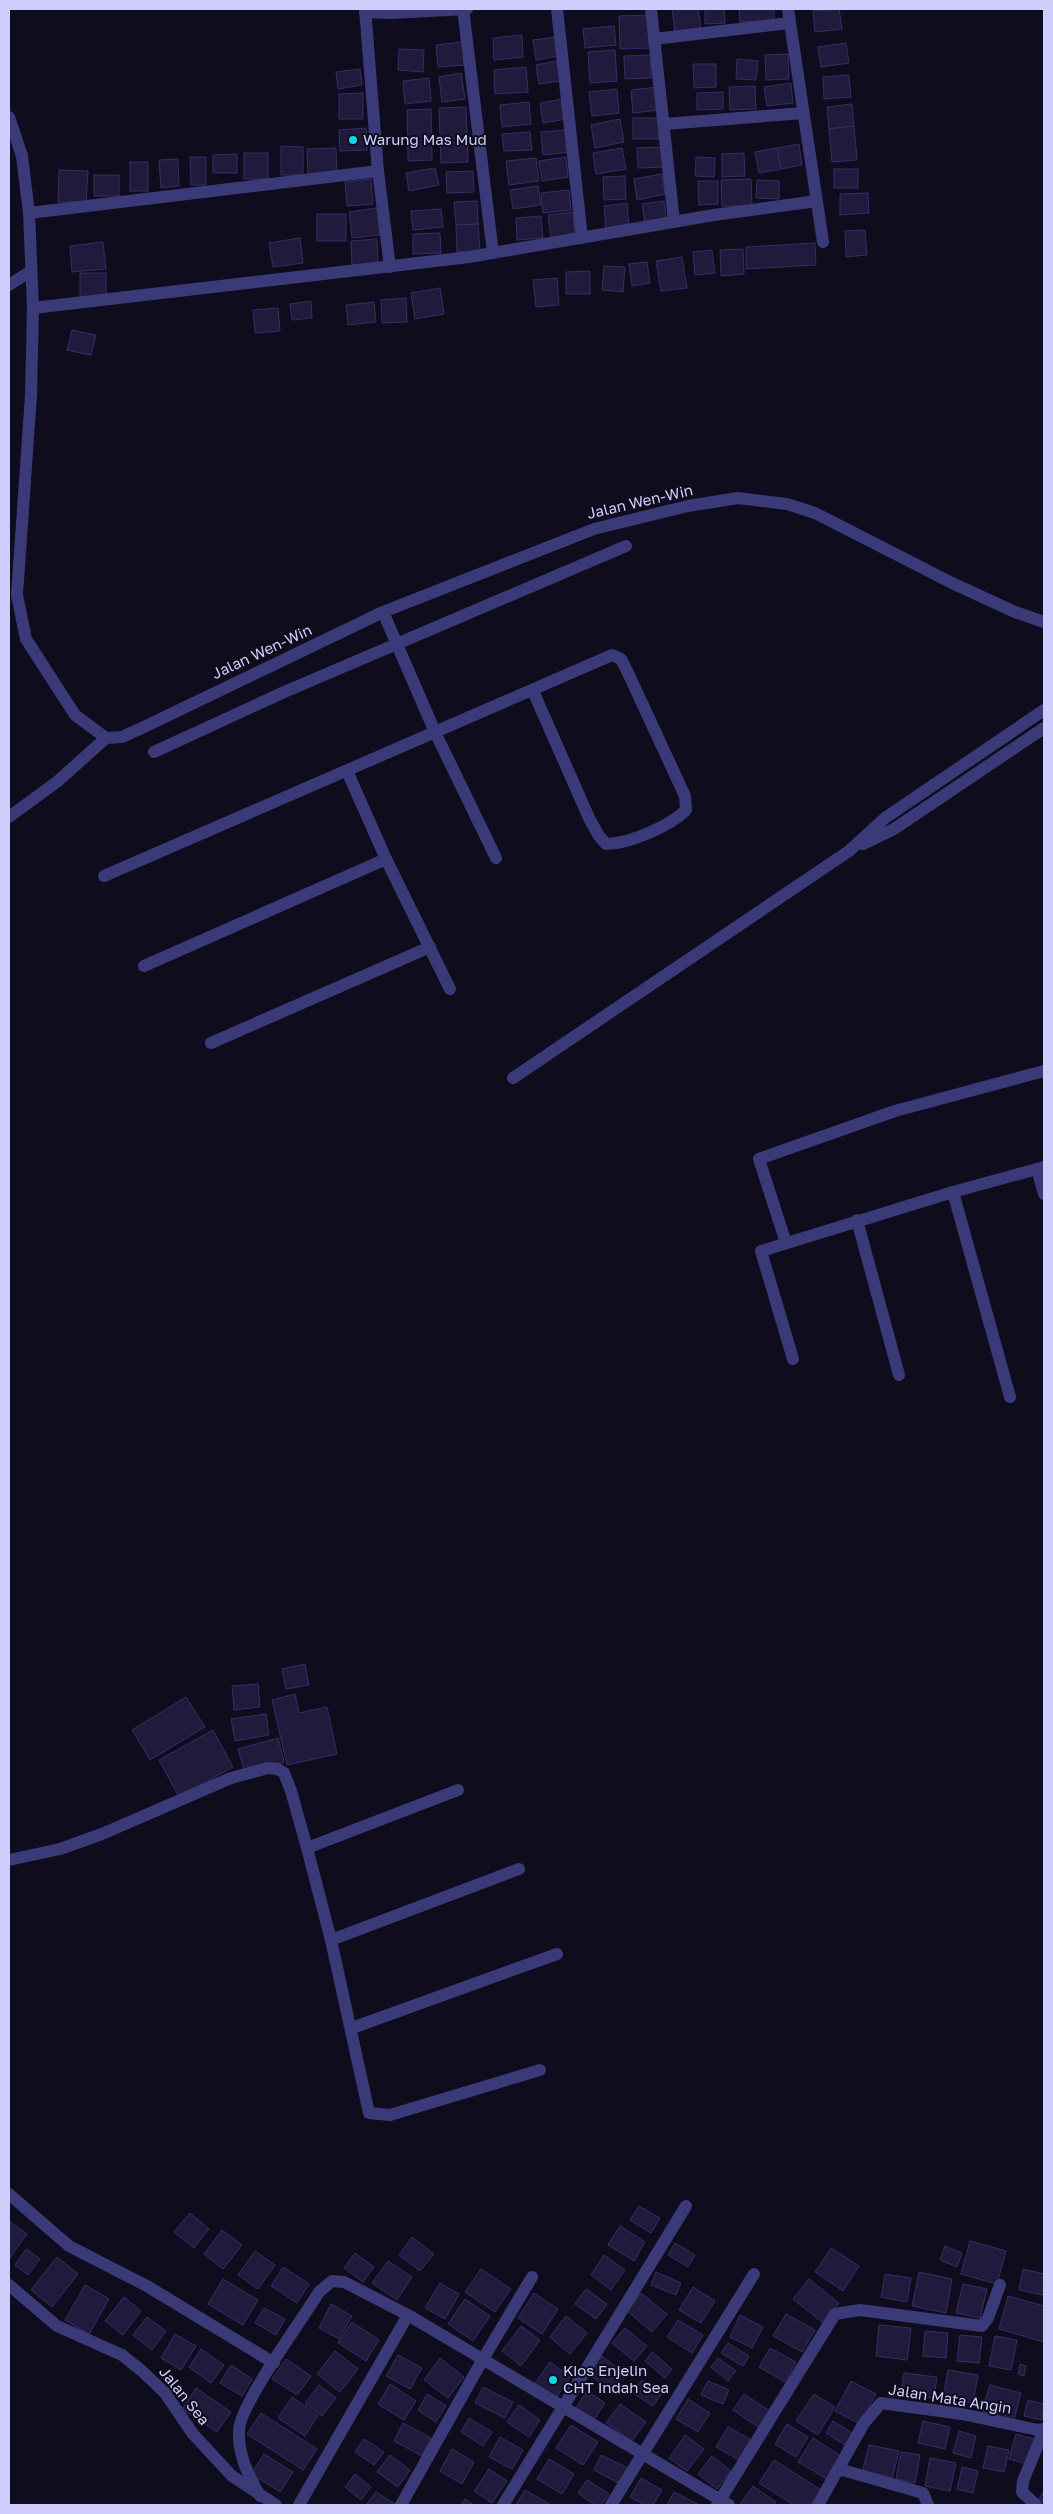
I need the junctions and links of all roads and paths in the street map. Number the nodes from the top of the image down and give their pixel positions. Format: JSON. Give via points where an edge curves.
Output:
{"nodes":[{"id":1,"x":463,"y":9,"type":"edge"},
{"id":2,"x":467,"y":9,"type":"edge"},
{"id":3,"x":557,"y":9,"type":"edge"},
{"id":4,"x":651,"y":9,"type":"edge"},
{"id":5,"x":788,"y":9,"type":"edge"},
{"id":6,"x":365,"y":10,"type":"edge"},
{"id":7,"x":790,"y":22,"type":"junction"},
{"id":8,"x":654,"y":39,"type":"junction"},
{"id":9,"x":803,"y":113,"type":"junction"},
{"id":10,"x":9,"y":117,"type":"edge"},
{"id":11,"x":665,"y":124,"type":"junction"},
{"id":12,"x":378,"y":171,"type":"junction"},
{"id":13,"x":817,"y":201,"type":"junction"},
{"id":14,"x":29,"y":213,"type":"junction"},
{"id":15,"x":674,"y":222,"type":"junction"},
{"id":16,"x":582,"y":238,"type":"junction"},
{"id":17,"x":823,"y":242,"type":"dead end"},
{"id":18,"x":493,"y":253,"type":"junction"},
{"id":19,"x":390,"y":267,"type":"junction"},
{"id":20,"x":31,"y":271,"type":"junction"},
{"id":21,"x":9,"y":285,"type":"edge"},
{"id":22,"x":33,"y":308,"type":"junction"},
{"id":23,"x":626,"y":546,"type":"dead end"},
{"id":24,"x":383,"y":612,"type":"junction"},
{"id":25,"x":1044,"y":622,"type":"edge"},
{"id":26,"x":397,"y":645,"type":"junction"},
{"id":27,"x":533,"y":691,"type":"junction"},
{"id":28,"x":1044,"y":710,"type":"edge"},
{"id":29,"x":1044,"y":728,"type":"edge"},
{"id":30,"x":435,"y":732,"type":"junction"},
{"id":31,"x":106,"y":738,"type":"junction"},
{"id":32,"x":154,"y":752,"type":"dead end"},
{"id":33,"x":347,"y":771,"type":"junction"},
{"id":34,"x":9,"y":817,"type":"edge"},
{"id":35,"x":849,"y":851,"type":"junction"},
{"id":36,"x":496,"y":858,"type":"dead end"},
{"id":37,"x":386,"y":859,"type":"junction"},
{"id":38,"x":104,"y":876,"type":"dead end"},
{"id":39,"x":430,"y":947,"type":"junction"},
{"id":40,"x":144,"y":966,"type":"dead end"},
{"id":41,"x":450,"y":989,"type":"dead end"},
{"id":42,"x":211,"y":1042,"type":"dead end"},
{"id":43,"x":1044,"y":1071,"type":"edge"},
{"id":44,"x":514,"y":1078,"type":"dead end"},
{"id":45,"x":1041,"y":1168,"type":"edge"},
{"id":46,"x":953,"y":1192,"type":"junction"},
{"id":47,"x":1044,"y":1194,"type":"edge"},
{"id":48,"x":857,"y":1220,"type":"junction"},
{"id":49,"x":786,"y":1243,"type":"junction"},
{"id":50,"x":793,"y":1359,"type":"dead end"},
{"id":51,"x":899,"y":1375,"type":"dead end"},
{"id":52,"x":1010,"y":1396,"type":"dead end"},
{"id":53,"x":458,"y":1790,"type":"dead end"},
{"id":54,"x":308,"y":1848,"type":"junction"},
{"id":55,"x":9,"y":1860,"type":"edge"},
{"id":56,"x":519,"y":1869,"type":"dead end"},
{"id":57,"x":331,"y":1940,"type":"junction"},
{"id":58,"x":557,"y":1954,"type":"dead end"},
{"id":59,"x":352,"y":2028,"type":"junction"},
{"id":60,"x":540,"y":2070,"type":"dead end"},
{"id":61,"x":9,"y":2194,"type":"edge"},
{"id":62,"x":686,"y":2206,"type":"dead end"},
{"id":63,"x":754,"y":2274,"type":"dead end"},
{"id":64,"x":532,"y":2277,"type":"dead end"},
{"id":65,"x":9,"y":2285,"type":"edge"},
{"id":66,"x":1000,"y":2285,"type":"dead end"},
{"id":67,"x":408,"y":2315,"type":"junction"},
{"id":68,"x":483,"y":2359,"type":"junction"},
{"id":69,"x":274,"y":2363,"type":"junction"},
{"id":70,"x":563,"y":2406,"type":"junction"},
{"id":71,"x":1044,"y":2429,"type":"edge"},
{"id":72,"x":644,"y":2454,"type":"junction"},
{"id":73,"x":839,"y":2469,"type":"junction"},
{"id":74,"x":260,"y":2496,"type":"junction"},
{"id":75,"x":722,"y":2503,"type":"edge"},
{"id":76,"x":276,"y":2505,"type":"edge"},
{"id":77,"x":299,"y":2505,"type":"edge"},
{"id":78,"x":401,"y":2505,"type":"edge"},
{"id":79,"x":503,"y":2505,"type":"edge"},
{"id":80,"x":611,"y":2505,"type":"edge"},
{"id":81,"x":818,"y":2505,"type":"edge"},
{"id":82,"x":928,"y":2505,"type":"edge"},
{"id":83,"x":1036,"y":2505,"type":"edge"}],
"edges":[{"from":1,"to":2,"type":"street"},
{"from":1,"to":6,"type":"street","via":[[391,13]]},
{"from":1,"to":18,"type":"street"},
{"from":3,"to":16,"type":"street"},
{"from":4,"to":8,"type":"street"},
{"from":5,"to":7,"type":"street"},
{"from":6,"to":12,"type":"street"},
{"from":7,"to":8,"type":"street"},
{"from":7,"to":9,"type":"street"},
{"from":8,"to":11,"type":"street"},
{"from":9,"to":11,"type":"street"},
{"from":9,"to":13,"type":"street"},
{"from":10,"to":14,"type":"street","via":[[22,156]]},
{"from":11,"to":15,"type":"street"},
{"from":12,"to":14,"type":"street"},
{"from":12,"to":19,"type":"street"},
{"from":13,"to":15,"type":"street"},
{"from":13,"to":17,"type":"street"},
{"from":14,"to":20,"type":"street"},
{"from":15,"to":16,"type":"street"},
{"from":16,"to":18,"type":"street"},
{"from":18,"to":19,"type":"street"},
{"from":19,"to":22,"type":"street"},
{"from":20,"to":21,"type":"street"},
{"from":20,"to":22,"type":"street"},
{"from":22,"to":31,"type":"street","via":[[31,395],[18,595],[26,639],[52,682],[75,715]]},
{"from":23,"to":26,"type":"street"},
{"from":24,"to":25,"type":"street","name":"Jalan Wen-Win","via":[[594,528],[738,498],[786,504],[815,513],[952,583]]},
{"from":24,"to":26,"type":"street"},
{"from":24,"to":31,"type":"street","name":"Jalan Wen-Win","via":[[144,727],[122,737]]},
{"from":26,"to":30,"type":"street"},
{"from":26,"to":32,"type":"street"},
{"from":27,"to":27,"type":"street","via":[[596,660],[612,655],[621,659],[685,796],[686,810],[677,819],[650,831],[618,844],[606,844],[589,818]]},
{"from":27,"to":30,"type":"street"},
{"from":28,"to":35,"type":"street","via":[[886,818]]},
{"from":29,"to":35,"type":"street","via":[[894,829]]},
{"from":30,"to":33,"type":"street"},
{"from":30,"to":36,"type":"street"},
{"from":31,"to":34,"type":"street","via":[[58,781]]},
{"from":33,"to":37,"type":"street"},
{"from":33,"to":38,"type":"street"},
{"from":35,"to":44,"type":"street"},
{"from":37,"to":39,"type":"street"},
{"from":37,"to":40,"type":"street"},
{"from":39,"to":41,"type":"street"},
{"from":39,"to":42,"type":"street"},
{"from":43,"to":49,"type":"street","via":[[895,1111],[759,1159]]},
{"from":45,"to":46,"type":"street"},
{"from":45,"to":47,"type":"street"},
{"from":46,"to":48,"type":"street"},
{"from":46,"to":52,"type":"street"},
{"from":48,"to":49,"type":"street"},
{"from":48,"to":51,"type":"street"},
{"from":49,"to":50,"type":"street","via":[[761,1251]]},
{"from":53,"to":54,"type":"street"},
{"from":54,"to":55,"type":"street","via":[[284,1773],[268,1768],[231,1778],[60,1849]]},
{"from":54,"to":57,"type":"street"},
{"from":56,"to":57,"type":"street"},
{"from":57,"to":59,"type":"street"},
{"from":58,"to":59,"type":"street"},
{"from":59,"to":60,"type":"street","via":[[369,2112],[380,2115],[390,2115]]},
{"from":61,"to":69,"type":"street","via":[[69,2246],[147,2286]]},
{"from":62,"to":70,"type":"street"},
{"from":63,"to":72,"type":"street"},
{"from":64,"to":68,"type":"street"},
{"from":65,"to":74,"type":"street","name":"Jalan Sea","via":[[57,2326],[122,2355],[142,2371],[165,2393],[193,2434],[226,2469]]},
{"from":66,"to":75,"type":"street","via":[[982,2326],[860,2310],[835,2314]]},
{"from":67,"to":68,"type":"street"},
{"from":67,"to":69,"type":"street","via":[[344,2282],[332,2281],[319,2292]]},
{"from":67,"to":77,"type":"street"},
{"from":68,"to":70,"type":"street"},
{"from":68,"to":78,"type":"street"},
{"from":69,"to":74,"type":"street","via":[[246,2406],[238,2429],[243,2460]]},
{"from":70,"to":72,"type":"street"},
{"from":70,"to":79,"type":"street"},
{"from":71,"to":73,"type":"street","name":"Jalan Mata Angin","via":[[881,2403],[864,2423]]},
{"from":71,"to":83,"type":"street","via":[[1023,2481],[1022,2492]]},
{"from":72,"to":75,"type":"street"},
{"from":72,"to":80,"type":"street"},
{"from":73,"to":81,"type":"street","name":"Jalan Mata Angin"},
{"from":73,"to":82,"type":"street","via":[[923,2493]]},
{"from":74,"to":76,"type":"street","name":"Jalan Sea"}]}
